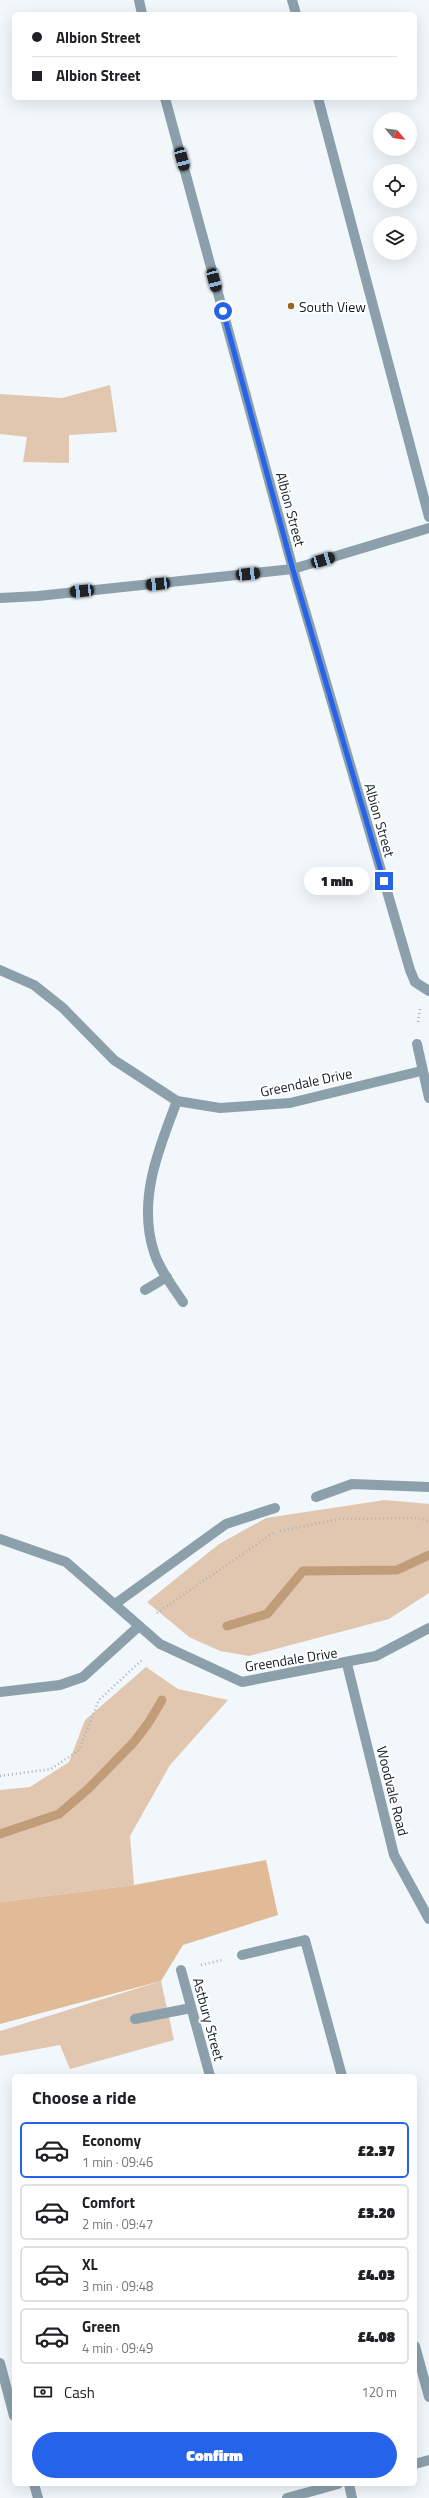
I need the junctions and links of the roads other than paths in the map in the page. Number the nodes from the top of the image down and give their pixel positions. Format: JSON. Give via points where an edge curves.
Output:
{"nodes":[{"id":1,"x":139,"y":0,"type":"edge"},
{"id":2,"x":292,"y":0,"type":"edge"},
{"id":3,"x":142,"y":12,"type":"edge"},
{"id":4,"x":295,"y":12,"type":"edge"},
{"id":5,"x":166,"y":100,"type":"edge"},
{"id":6,"x":319,"y":100,"type":"edge"},
{"id":7,"x":429,"y":517,"type":"edge"},
{"id":8,"x":429,"y":528,"type":"edge"},
{"id":9,"x":293,"y":570,"type":"junction"},
{"id":10,"x":0,"y":598,"type":"edge"},
{"id":11,"x":0,"y":970,"type":"edge"},
{"id":12,"x":426,"y":990,"type":"edge"},
{"id":13,"x":416,"y":1044,"type":"road end"},
{"id":14,"x":421,"y":1070,"type":"junction"},
{"id":15,"x":429,"y":1098,"type":"edge"},
{"id":16,"x":177,"y":1100,"type":"junction"},
{"id":17,"x":167,"y":1277,"type":"junction"},
{"id":18,"x":145,"y":1290,"type":"dead end"},
{"id":19,"x":183,"y":1302,"type":"dead end"},
{"id":20,"x":429,"y":1486,"type":"edge"},
{"id":21,"x":316,"y":1497,"type":"dead end"},
{"id":22,"x":275,"y":1508,"type":"dead end"},
{"id":23,"x":0,"y":1539,"type":"edge"},
{"id":24,"x":115,"y":1604,"type":"junction"},
{"id":25,"x":139,"y":1626,"type":"junction"},
{"id":26,"x":429,"y":1628,"type":"edge"},
{"id":27,"x":347,"y":1664,"type":"junction"},
{"id":28,"x":0,"y":1692,"type":"edge"},
{"id":29,"x":429,"y":1919,"type":"edge"},
{"id":30,"x":242,"y":1955,"type":"road end"},
{"id":31,"x":181,"y":1970,"type":"road end"},
{"id":32,"x":192,"y":2008,"type":"junction"},
{"id":33,"x":135,"y":2019,"type":"dead end"},
{"id":34,"x":209,"y":2074,"type":"edge"},
{"id":35,"x":341,"y":2074,"type":"edge"},
{"id":36,"x":417,"y":2353,"type":"edge"},
{"id":37,"x":0,"y":2364,"type":"edge"},
{"id":38,"x":429,"y":2397,"type":"edge"},
{"id":39,"x":12,"y":2409,"type":"edge"},
{"id":40,"x":429,"y":2460,"type":"edge"},
{"id":41,"x":417,"y":2463,"type":"edge"},
{"id":42,"x":35,"y":2486,"type":"edge"},
{"id":43,"x":321,"y":2486,"type":"edge"},
{"id":44,"x":349,"y":2486,"type":"edge"},
{"id":45,"x":38,"y":2498,"type":"edge"},
{"id":46,"x":287,"y":2498,"type":"edge"},
{"id":47,"x":352,"y":2498,"type":"edge"}],
"edges":[{"from":1,"to":3,"type":"street"},
{"from":2,"to":4,"type":"street"},
{"from":5,"to":9,"type":"street","name":"Albion Street"},
{"from":6,"to":7,"type":"street"},
{"from":8,"to":9,"type":"street"},
{"from":9,"to":10,"type":"street"},
{"from":9,"to":12,"type":"street","name":"Albion Street","via":[[410,970],[415,982]]},
{"from":11,"to":16,"type":"street","name":"Greendale Drive","via":[[34,985],[63,1008],[114,1060]]},
{"from":13,"to":14,"type":"street"},
{"from":14,"to":15,"type":"street"},
{"from":14,"to":16,"type":"street","name":"Greendale Drive","via":[[275,1104],[220,1108]]},
{"from":16,"to":17,"type":"street","via":[[156,1155],[147,1206],[154,1252]]},
{"from":17,"to":18,"type":"street"},
{"from":17,"to":19,"type":"street"},
{"from":20,"to":21,"type":"street","via":[[352,1484]]},
{"from":22,"to":24,"type":"street","via":[[226,1524]]},
{"from":23,"to":24,"type":"street","name":"Greendale Drive","via":[[66,1562]]},
{"from":24,"to":25,"type":"street","name":"Greendale Drive"},
{"from":25,"to":27,"type":"street","name":"Greendale Drive","via":[[160,1644],[242,1682]]},
{"from":25,"to":28,"type":"street","via":[[83,1677],[60,1685]]},
{"from":26,"to":27,"type":"street","name":"Greendale Drive","via":[[376,1656]]},
{"from":27,"to":29,"type":"street","name":"Woodvale Road","via":[[394,1855]]},
{"from":30,"to":35,"type":"street","via":[[305,1940]]},
{"from":31,"to":32,"type":"street","name":"Astbury Street"},
{"from":32,"to":33,"type":"street"},
{"from":32,"to":34,"type":"street","name":"Astbury Street"},
{"from":36,"to":38,"type":"street"},
{"from":37,"to":39,"type":"street"},
{"from":40,"to":41,"type":"street"},
{"from":42,"to":45,"type":"street"},
{"from":43,"to":46,"type":"street"},
{"from":44,"to":47,"type":"street"}]}
